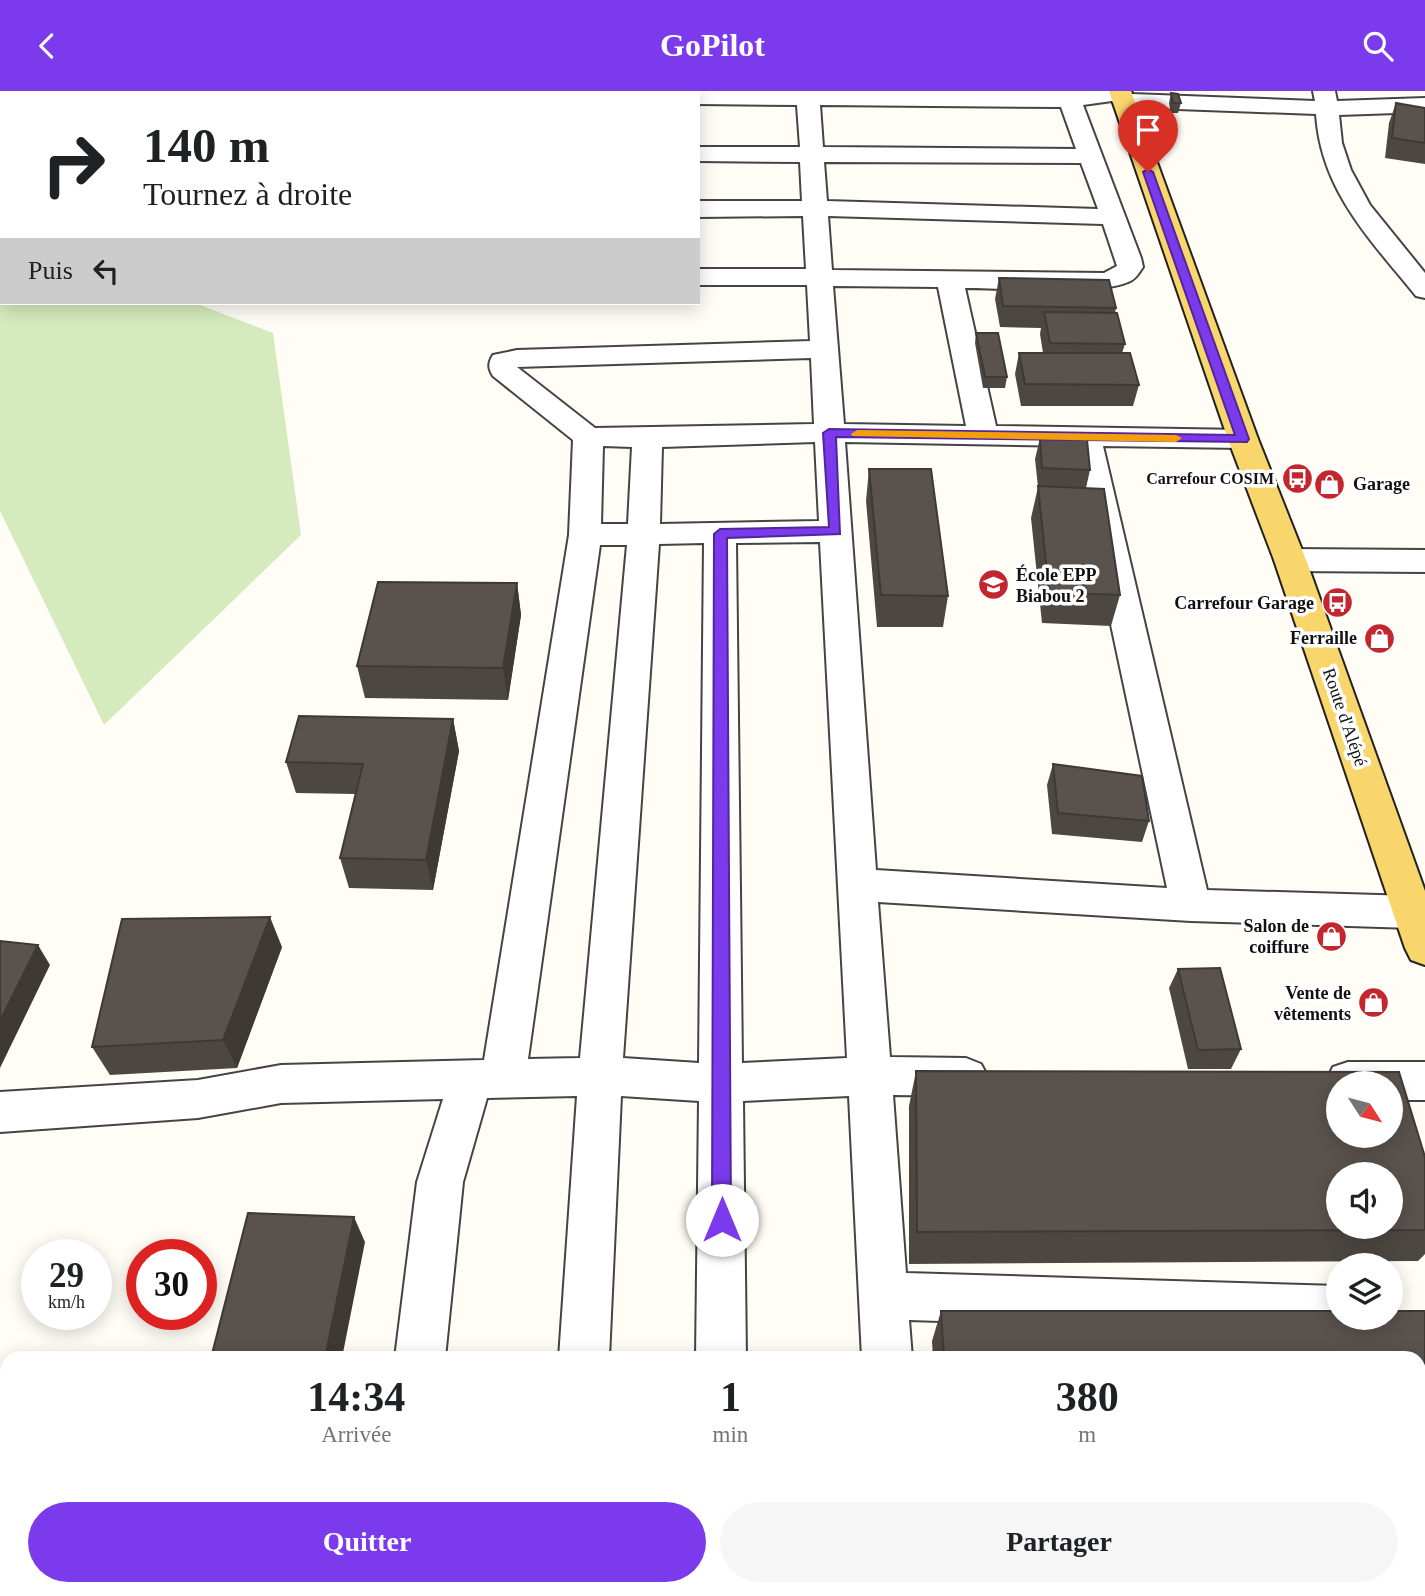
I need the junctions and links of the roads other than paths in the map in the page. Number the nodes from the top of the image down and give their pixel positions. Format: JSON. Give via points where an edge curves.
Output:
{"nodes":[{"id":1,"x":808,"y":94,"type":"edge"},
{"id":2,"x":1122,"y":95,"type":"edge"},
{"id":3,"x":1068,"y":96,"type":"edge"},
{"id":4,"x":700,"y":97,"type":"edge"},
{"id":5,"x":1327,"y":99,"type":"edge"},
{"id":6,"x":1425,"y":105,"type":"edge"},
{"id":7,"x":700,"y":154,"type":"edge"},
{"id":8,"x":812,"y":155,"type":"junction"},
{"id":9,"x":1091,"y":156,"type":"junction"},
{"id":10,"x":816,"y":208,"type":"junction"},
{"id":11,"x":700,"y":209,"type":"edge"},
{"id":12,"x":1114,"y":217,"type":"junction"},
{"id":13,"x":820,"y":276,"type":"junction"},
{"id":14,"x":700,"y":277,"type":"edge"},
{"id":15,"x":950,"y":281,"type":"junction"},
{"id":16,"x":1425,"y":289,"type":"edge"},
{"id":17,"x":824,"y":349,"type":"junction"},
{"id":18,"x":829,"y":433,"type":"junction"},
{"id":19,"x":587,"y":437,"type":"junction"},
{"id":20,"x":983,"y":437,"type":"junction"},
{"id":21,"x":1086,"y":437,"type":"junction"},
{"id":22,"x":647,"y":438,"type":"junction"},
{"id":23,"x":1243,"y":439,"type":"junction"},
{"id":24,"x":836,"y":531,"type":"junction"},
{"id":25,"x":585,"y":534,"type":"junction"},
{"id":26,"x":644,"y":534,"type":"junction"},
{"id":27,"x":720,"y":534,"type":"junction"},
{"id":28,"x":1290,"y":559,"type":"junction"},
{"id":29,"x":1425,"y":561,"type":"edge"},
{"id":30,"x":858,"y":885,"type":"junction"},
{"id":31,"x":1191,"y":905,"type":"junction"},
{"id":32,"x":1419,"y":930,"type":"edge"},
{"id":33,"x":600,"y":1076,"type":"junction"},
{"id":34,"x":870,"y":1076,"type":"junction"},
{"id":35,"x":1009,"y":1077,"type":"edge"},
{"id":36,"x":485,"y":1080,"type":"junction"},
{"id":37,"x":1314,"y":1080,"type":"edge"},
{"id":38,"x":1425,"y":1081,"type":"edge"},
{"id":39,"x":722,"y":1083,"type":"junction"},
{"id":40,"x":0,"y":1112,"type":"edge"},
{"id":41,"x":884,"y":1296,"type":"junction"},
{"id":42,"x":1326,"y":1310,"type":"edge"},
{"id":43,"x":421,"y":1351,"type":"edge"},
{"id":44,"x":584,"y":1351,"type":"edge"},
{"id":45,"x":721,"y":1351,"type":"edge"},
{"id":46,"x":887,"y":1351,"type":"edge"},
{"id":47,"x":1181,"y":1596,"type":"edge"},
{"id":48,"x":1417,"y":1596,"type":"edge"}],
"edges":[{"from":1,"to":3,"type":"street"},
{"from":1,"to":4,"type":"street"},
{"from":1,"to":8,"type":"street"},
{"from":2,"to":3,"type":"street"},
{"from":2,"to":5,"type":"street"},
{"from":2,"to":23,"type":"main road","name":"Route d'Alépé"},
{"from":3,"to":9,"type":"street"},
{"from":5,"to":6,"type":"street"},
{"from":5,"to":16,"type":"street","via":[[1331,148],[1345,188]]},
{"from":7,"to":8,"type":"street"},
{"from":8,"to":9,"type":"street"},
{"from":8,"to":10,"type":"street"},
{"from":9,"to":12,"type":"street"},
{"from":10,"to":11,"type":"street"},
{"from":10,"to":12,"type":"street"},
{"from":10,"to":13,"type":"street"},
{"from":12,"to":15,"type":"street","via":[[1130,267],[1114,280]]},
{"from":13,"to":14,"type":"street"},
{"from":13,"to":15,"type":"street"},
{"from":13,"to":17,"type":"street"},
{"from":15,"to":20,"type":"street"},
{"from":17,"to":18,"type":"street"},
{"from":17,"to":19,"type":"street","via":[[503,361],[503,370]]},
{"from":18,"to":20,"type":"street"},
{"from":18,"to":22,"type":"street"},
{"from":18,"to":24,"type":"street"},
{"from":19,"to":22,"type":"street"},
{"from":19,"to":25,"type":"street"},
{"from":20,"to":21,"type":"street"},
{"from":21,"to":23,"type":"street"},
{"from":21,"to":31,"type":"street"},
{"from":22,"to":26,"type":"street"},
{"from":23,"to":28,"type":"main road","name":"Route d'Alépé"},
{"from":24,"to":27,"type":"street"},
{"from":24,"to":30,"type":"street"},
{"from":25,"to":26,"type":"street"},
{"from":25,"to":36,"type":"street"},
{"from":26,"to":27,"type":"street"},
{"from":26,"to":33,"type":"street"},
{"from":27,"to":39,"type":"street"},
{"from":28,"to":29,"type":"street"},
{"from":28,"to":32,"type":"main road","name":"Route d'Alépé"},
{"from":30,"to":31,"type":"street"},
{"from":30,"to":34,"type":"street"},
{"from":31,"to":32,"type":"street"},
{"from":33,"to":36,"type":"street"},
{"from":33,"to":39,"type":"street"},
{"from":33,"to":44,"type":"street"},
{"from":34,"to":35,"type":"street"},
{"from":34,"to":39,"type":"street"},
{"from":34,"to":41,"type":"street"},
{"from":36,"to":40,"type":"street","via":[[281,1084],[198,1099]]},
{"from":36,"to":43,"type":"street","via":[[465,1105],[440,1182]]},
{"from":37,"to":38,"type":"street"},
{"from":39,"to":45,"type":"street"},
{"from":41,"to":42,"type":"street"},
{"from":41,"to":46,"type":"street"},
{"from":47,"to":48,"type":"street"}]}
